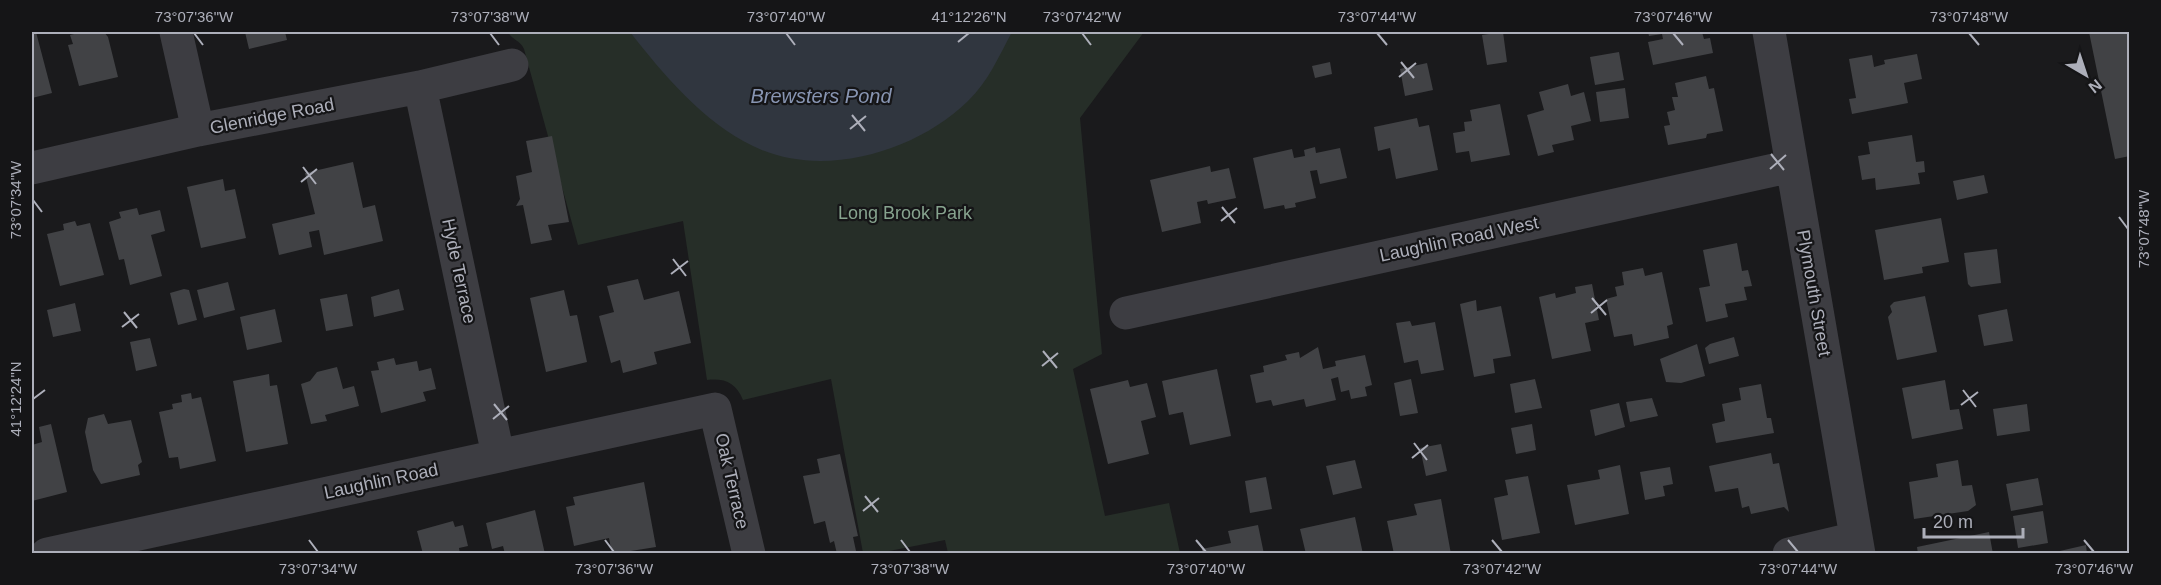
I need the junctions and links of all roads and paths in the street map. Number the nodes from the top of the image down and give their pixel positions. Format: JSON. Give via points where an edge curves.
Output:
{"nodes":[{"id":1,"x":176,"y":32,"type":"edge"},
{"id":2,"x":1769,"y":32,"type":"edge"},
{"id":3,"x":512,"y":65,"type":"dead end"},
{"id":4,"x":420,"y":87,"type":"junction"},
{"id":5,"x":198,"y":130,"type":"junction"},
{"id":6,"x":1792,"y":166,"type":"junction"},
{"id":7,"x":32,"y":168,"type":"edge"},
{"id":8,"x":1126,"y":313,"type":"dead end"},
{"id":9,"x":715,"y":409,"type":"joint"},
{"id":10,"x":498,"y":455,"type":"junction"},
{"id":11,"x":1858,"y":546,"type":"edge"},
{"id":12,"x":47,"y":554,"type":"edge"},
{"id":13,"x":749,"y":554,"type":"edge"},
{"id":14,"x":1789,"y":554,"type":"edge"}],
"edges":[{"from":1,"to":5,"type":"street"},
{"from":2,"to":6,"type":"street","name":"Plymouth Street"},
{"from":3,"to":4,"type":"street","name":"Glenridge Road"},
{"from":4,"to":5,"type":"street","name":"Glenridge Road"},
{"from":4,"to":10,"type":"street","name":"Hyde Terrace"},
{"from":5,"to":7,"type":"street","name":"Glenridge Road"},
{"from":6,"to":8,"type":"street","name":"Laughlin Road West"},
{"from":6,"to":11,"type":"street","name":"Plymouth Street"},
{"from":9,"to":10,"type":"street","name":"Laughlin Road"},
{"from":9,"to":13,"type":"street","name":"Oak Terrace"},
{"from":10,"to":12,"type":"street","name":"Laughlin Road"},
{"from":11,"to":14,"type":"street"}]}
